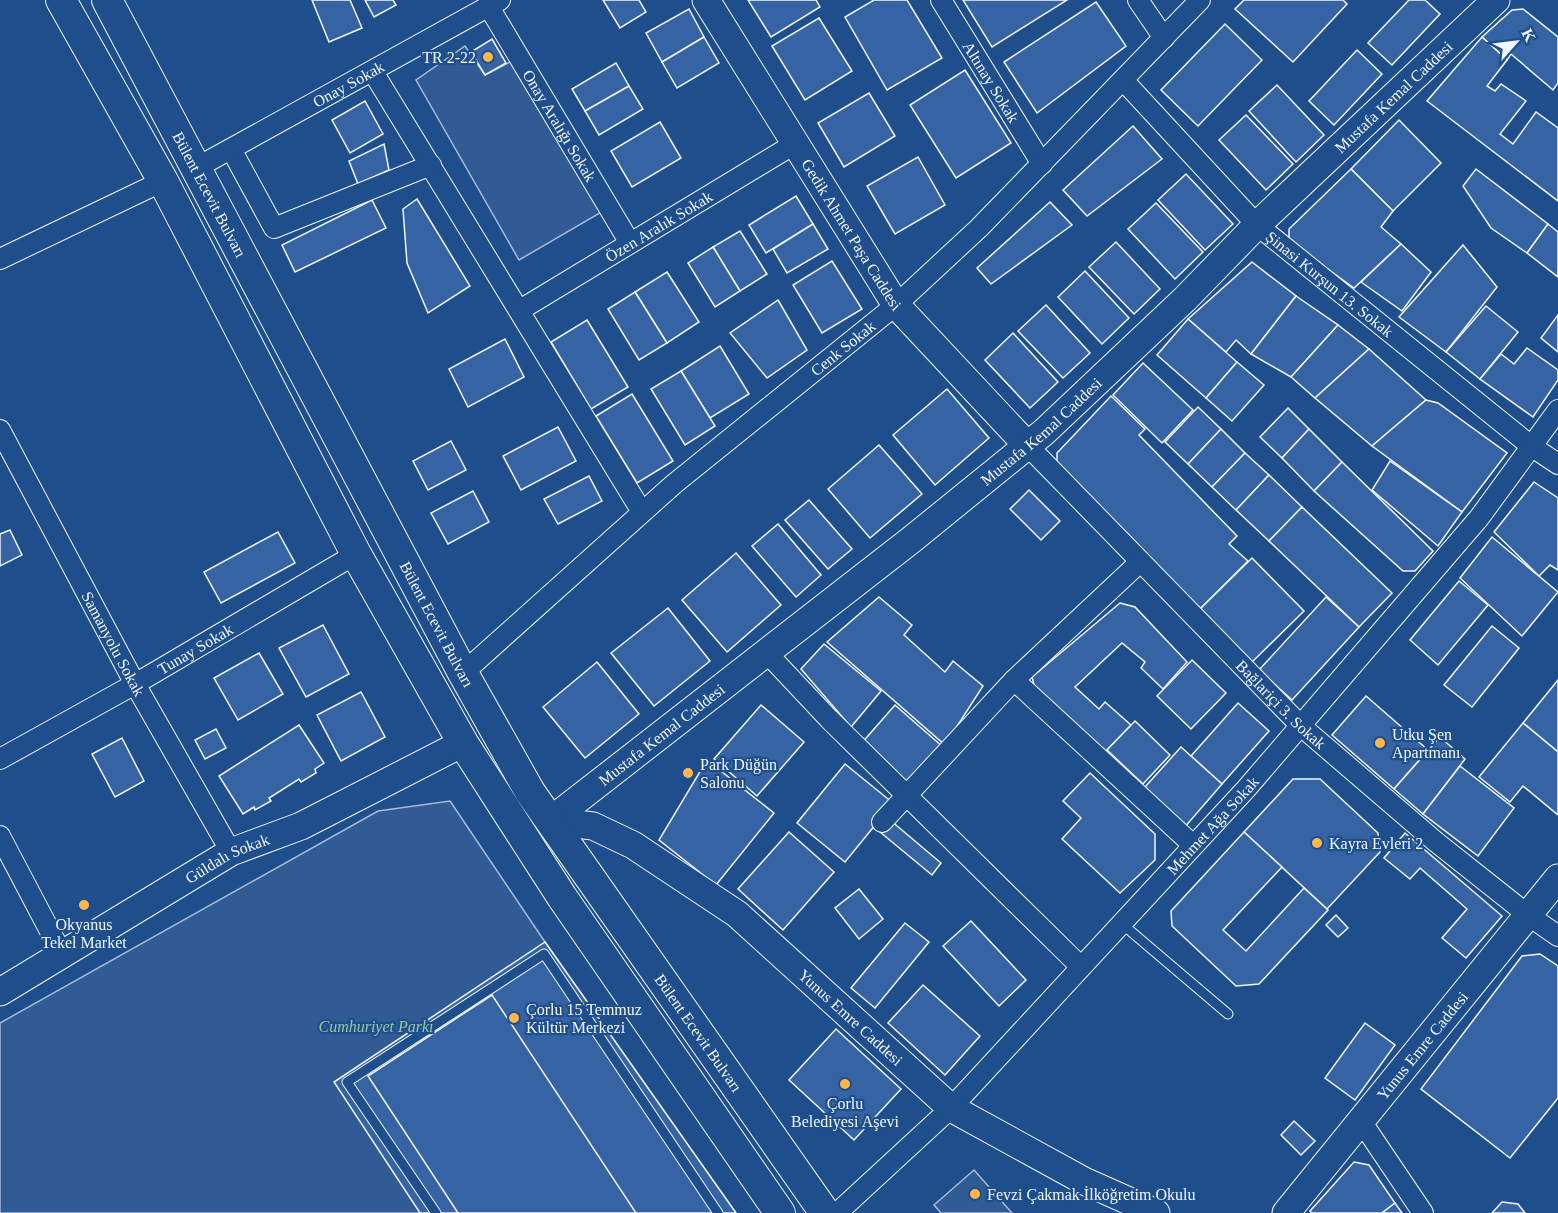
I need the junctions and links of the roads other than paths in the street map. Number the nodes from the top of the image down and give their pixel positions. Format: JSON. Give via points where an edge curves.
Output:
{"nodes":[{"id":1,"x":62,"y":0,"type":"edge"},
{"id":2,"x":107,"y":0,"type":"edge"},
{"id":3,"x":705,"y":0,"type":"edge"},
{"id":4,"x":941,"y":0,"type":"edge"},
{"id":5,"x":1138,"y":0,"type":"edge"},
{"id":6,"x":1200,"y":0,"type":"edge"},
{"id":7,"x":1496,"y":0,"type":"edge"},
{"id":8,"x":495,"y":3,"type":"edge"},
{"id":9,"x":1164,"y":38,"type":"junction"},
{"id":10,"x":373,"y":72,"type":"junction"},
{"id":11,"x":1123,"y":80,"type":"junction"},
{"id":12,"x":796,"y":143,"type":"junction"},
{"id":13,"x":231,"y":149,"type":"junction"},
{"id":14,"x":1042,"y":164,"type":"junction"},
{"id":15,"x":431,"y":165,"type":"junction"},
{"id":16,"x":196,"y":168,"type":"junction"},
{"id":17,"x":163,"y":181,"type":"junction"},
{"id":18,"x":1257,"y":225,"type":"junction"},
{"id":19,"x":630,"y":243,"type":"junction"},
{"id":20,"x":0,"y":260,"type":"edge"},
{"id":21,"x":896,"y":305,"type":"junction"},
{"id":22,"x":520,"y":310,"type":"junction"},
{"id":23,"x":1558,"y":410,"type":"edge"},
{"id":24,"x":0,"y":430,"type":"edge"},
{"id":25,"x":1027,"y":446,"type":"junction"},
{"id":26,"x":1531,"y":446,"type":"junction"},
{"id":27,"x":1558,"y":464,"type":"edge"},
{"id":28,"x":642,"y":512,"type":"junction"},
{"id":29,"x":356,"y":554,"type":"junction"},
{"id":30,"x":1140,"y":562,"type":"junction"},
{"id":31,"x":766,"y":652,"type":"junction"},
{"id":32,"x":463,"y":673,"type":"junction"},
{"id":33,"x":1014,"y":680,"type":"junction"},
{"id":34,"x":135,"y":684,"type":"junction"},
{"id":35,"x":434,"y":692,"type":"junction"},
{"id":36,"x":1301,"y":726,"type":"junction"},
{"id":37,"x":463,"y":742,"type":"junction"},
{"id":38,"x":0,"y":759,"type":"edge"},
{"id":39,"x":530,"y":792,"type":"junction"},
{"id":40,"x":908,"y":795,"type":"junction"},
{"id":41,"x":550,"y":821,"type":"junction"},
{"id":42,"x":882,"y":822,"type":"dead end"},
{"id":43,"x":0,"y":836,"type":"edge"},
{"id":44,"x":524,"y":839,"type":"junction"},
{"id":45,"x":1193,"y":845,"type":"junction"},
{"id":46,"x":231,"y":852,"type":"junction"},
{"id":47,"x":1558,"y":878,"type":"edge"},
{"id":48,"x":1528,"y":915,"type":"junction"},
{"id":49,"x":1121,"y":923,"type":"junction"},
{"id":50,"x":1558,"y":936,"type":"edge"},
{"id":51,"x":62,"y":954,"type":"junction"},
{"id":52,"x":1081,"y":967,"type":"junction"},
{"id":53,"x":0,"y":992,"type":"edge"},
{"id":54,"x":1228,"y":1014,"type":"dead end"},
{"id":55,"x":951,"y":1108,"type":"junction"},
{"id":56,"x":1361,"y":1121,"type":"junction"},
{"id":57,"x":436,"y":1213,"type":"edge"},
{"id":58,"x":718,"y":1213,"type":"edge"},
{"id":59,"x":780,"y":1213,"type":"edge"},
{"id":60,"x":825,"y":1213,"type":"edge"},
{"id":61,"x":837,"y":1213,"type":"edge"},
{"id":62,"x":1156,"y":1213,"type":"edge"},
{"id":63,"x":1287,"y":1213,"type":"edge"},
{"id":64,"x":1423,"y":1213,"type":"edge"}],
"edges":[{"from":1,"to":17,"type":"main road","name":"Bülent Ecevit Bulvarı"},
{"from":2,"to":16,"type":"main road","name":"Bülent Ecevit Bulvarı"},
{"from":3,"to":12,"type":"street","name":"Gedik Ahmet Paşa Caddesi"},
{"from":4,"to":14,"type":"street","name":"Altınay Sokak"},
{"from":5,"to":9,"type":"street"},
{"from":6,"to":9,"type":"street","name":"Cenk Sokak"},
{"from":7,"to":18,"type":"street","name":"Mustafa Kemal Caddesi"},
{"from":8,"to":10,"type":"street","name":"Onay Sokak"},
{"from":8,"to":19,"type":"street","name":"Onay Aralığı Sokak"},
{"from":9,"to":11,"type":"street","name":"Cenk Sokak"},
{"from":10,"to":13,"type":"street","name":"Onay Sokak"},
{"from":10,"to":15,"type":"street"},
{"from":11,"to":14,"type":"street","name":"Cenk Sokak"},
{"from":11,"to":18,"type":"street","name":"Şinasi Kurşun 13. Sokak"},
{"from":12,"to":19,"type":"street","name":"Özen Aralık Sokak"},
{"from":12,"to":21,"type":"street","name":"Gedik Ahmet Paşa Caddesi"},
{"from":13,"to":15,"type":"street","via":[[274,228]]},
{"from":13,"to":16,"type":"street","name":"Onay Sokak"},
{"from":14,"to":21,"type":"street","name":"Cenk Sokak"},
{"from":15,"to":22,"type":"street"},
{"from":16,"to":32,"type":"main road","name":"Bülent Ecevit Bulvarı"},
{"from":17,"to":20,"type":"street"},
{"from":17,"to":29,"type":"main road","name":"Bülent Ecevit Bulvarı"},
{"from":18,"to":25,"type":"street","name":"Mustafa Kemal Caddesi","via":[[1185,299]]},
{"from":18,"to":26,"type":"street","name":"Şinasi Kurşun 13. Sokak"},
{"from":19,"to":22,"type":"street","name":"Özen Aralık Sokak"},
{"from":21,"to":25,"type":"street","name":"Gedik Ahmet Paşa Caddesi"},
{"from":21,"to":28,"type":"street","name":"Cenk Sokak"},
{"from":22,"to":28,"type":"street"},
{"from":23,"to":26,"type":"street","name":"Mehmet Ağa Sokak"},
{"from":24,"to":34,"type":"street","name":"Samanyolu Sokak"},
{"from":25,"to":30,"type":"street","name":"Bağlariçi 3. Sokak"},
{"from":25,"to":31,"type":"street","name":"Mustafa Kemal Caddesi"},
{"from":26,"to":27,"type":"street","name":"Şinasi Kurşun 13. Sokak"},
{"from":26,"to":36,"type":"street","name":"Mehmet Ağa Sokak","via":[[1479,518]]},
{"from":28,"to":32,"type":"street","name":"Cenk Sokak"},
{"from":29,"to":34,"type":"street","name":"Tunay Sokak"},
{"from":29,"to":35,"type":"main road","name":"Bülent Ecevit Bulvarı"},
{"from":30,"to":33,"type":"street"},
{"from":30,"to":36,"type":"street","name":"Bağlariçi 3. Sokak"},
{"from":31,"to":40,"type":"street"},
{"from":31,"to":41,"type":"street","name":"Mustafa Kemal Caddesi"},
{"from":32,"to":35,"type":"main road"},
{"from":32,"to":37,"type":"main road"},
{"from":32,"to":39,"type":"main road","name":"Bülent Ecevit Bulvarı"},
{"from":33,"to":40,"type":"street"},
{"from":33,"to":45,"type":"street"},
{"from":34,"to":38,"type":"street","name":"Tunay Sokak"},
{"from":34,"to":46,"type":"street","name":"Samanyolu Sokak"},
{"from":35,"to":37,"type":"main road","name":"Bülent Ecevit Bulvarı"},
{"from":36,"to":45,"type":"street","name":"Mehmet Ağa Sokak"},
{"from":36,"to":48,"type":"street","name":"Bağlariçi 3. Sokak"},
{"from":37,"to":39,"type":"main road"},
{"from":37,"to":44,"type":"main road","name":"Bülent Ecevit Bulvarı"},
{"from":37,"to":46,"type":"street","name":"Güldalı Sokak","via":[[301,826]]},
{"from":39,"to":41,"type":"main road","name":"Bülent Ecevit Bulvarı"},
{"from":40,"to":42,"type":"street"},
{"from":40,"to":52,"type":"street"},
{"from":41,"to":44,"type":"main road"},
{"from":41,"to":55,"type":"street","name":"Yunus Emre Caddesi","via":[[592,826],[633,845],[737,914]]},
{"from":41,"to":60,"type":"main road","name":"Bülent Ecevit Bulvarı"},
{"from":43,"to":51,"type":"street"},
{"from":44,"to":59,"type":"main road","name":"Bülent Ecevit Bulvarı"},
{"from":45,"to":49,"type":"street","name":"Mehmet Ağa Sokak"},
{"from":46,"to":51,"type":"street","name":"Güldalı Sokak"},
{"from":47,"to":48,"type":"street","name":"Yunus Emre Caddesi"},
{"from":48,"to":50,"type":"street","name":"Bağlariçi 3. Sokak"},
{"from":48,"to":56,"type":"street","name":"Yunus Emre Caddesi"},
{"from":49,"to":52,"type":"street","name":"Mehmet Ağa Sokak"},
{"from":49,"to":54,"type":"lane"},
{"from":51,"to":53,"type":"street","name":"Güldalı Sokak"},
{"from":52,"to":55,"type":"street","name":"Mehmet Ağa Sokak"},
{"from":55,"to":61,"type":"street","name":"Mehmet Ağa Sokak"},
{"from":55,"to":62,"type":"street","name":"Yunus Emre Caddesi","via":[[1084,1180]]},
{"from":56,"to":63,"type":"street","name":"Yunus Emre Caddesi"},
{"from":56,"to":64,"type":"street"},
{"from":57,"to":58,"type":"lane","via":[[347,1082],[544,954]]}]}
